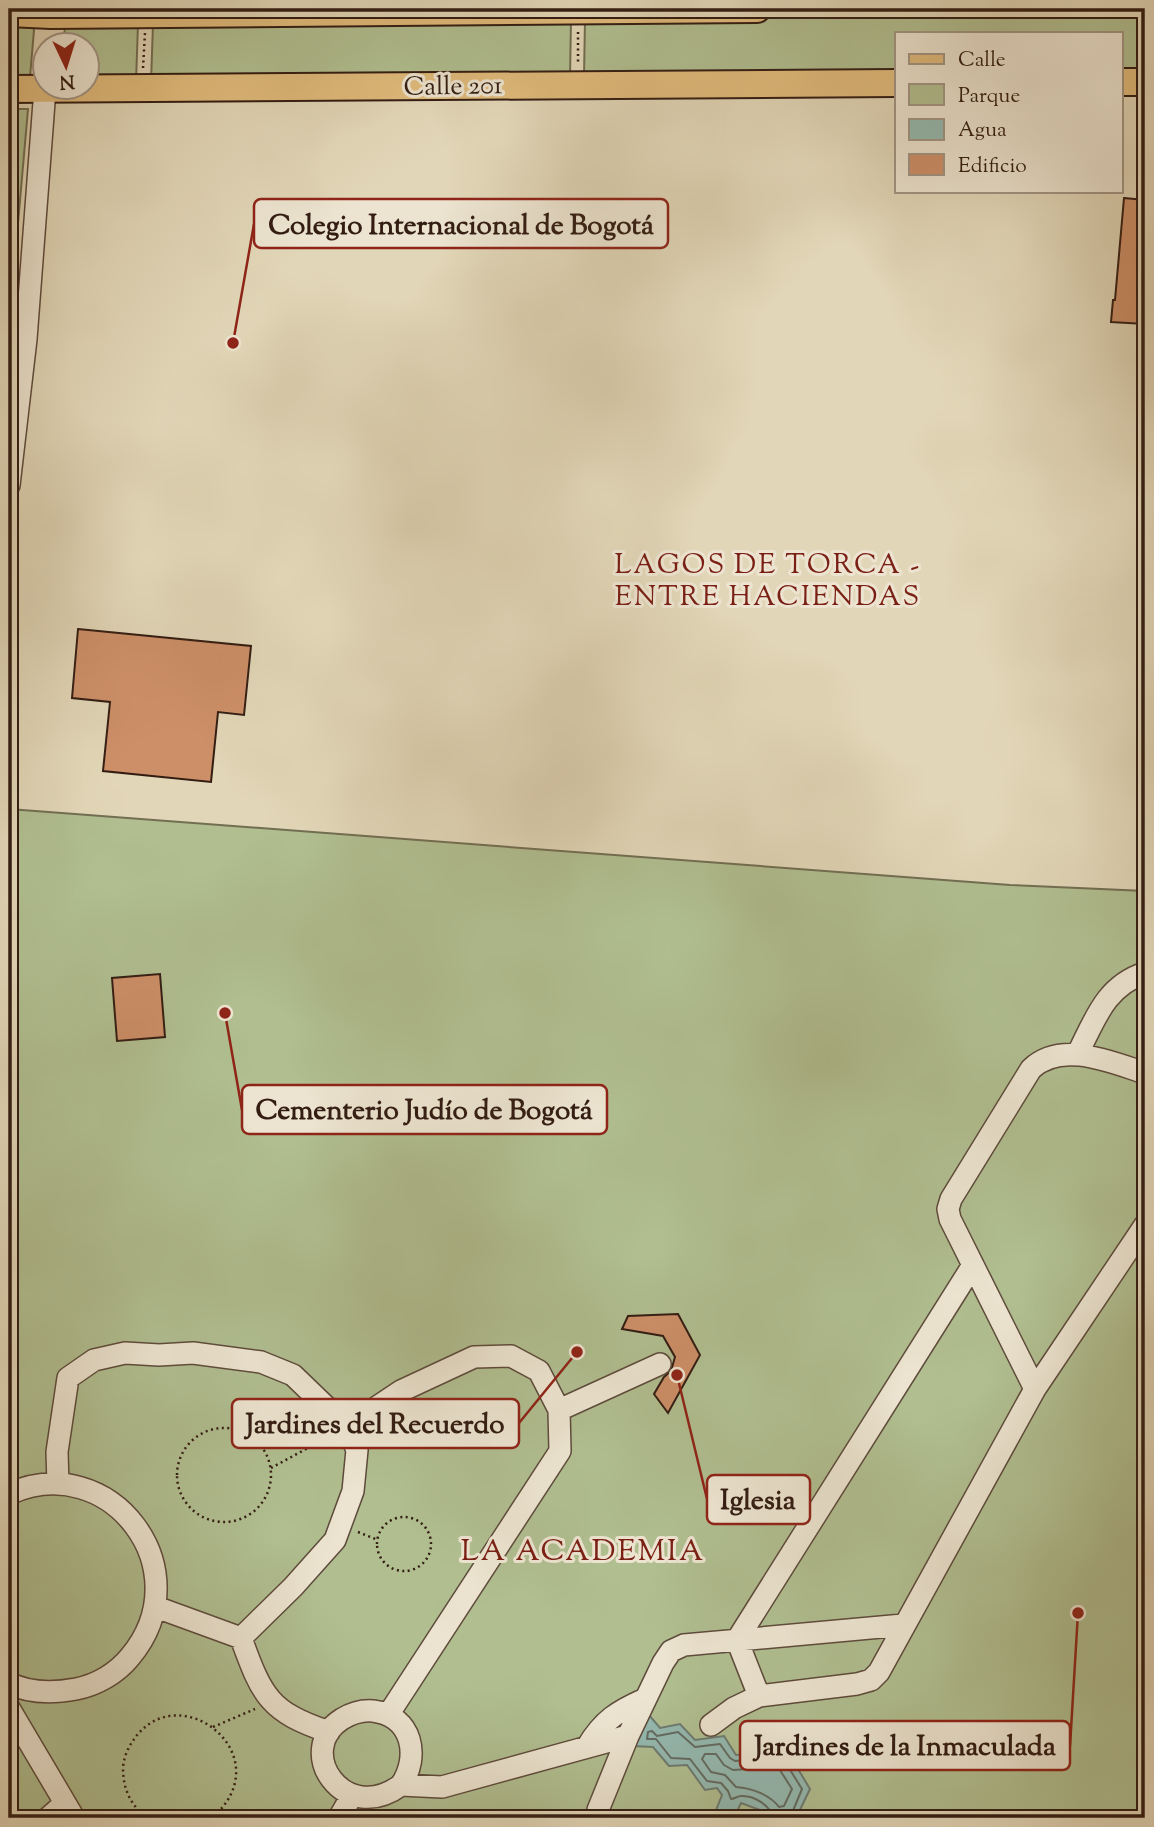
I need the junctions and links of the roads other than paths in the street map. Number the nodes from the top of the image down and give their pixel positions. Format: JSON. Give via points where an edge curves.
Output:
{"nodes":[{"id":1,"x":660,"y":9,"type":"edge"},
{"id":2,"x":757,"y":9,"type":"edge"},
{"id":3,"x":402,"y":10,"type":"edge"},
{"id":4,"x":51,"y":12,"type":"edge"},
{"id":5,"x":9,"y":13,"type":"edge"},
{"id":6,"x":1122,"y":82,"type":"edge"},
{"id":7,"x":1145,"y":82,"type":"edge"},
{"id":8,"x":895,"y":83,"type":"edge"},
{"id":9,"x":9,"y":89,"type":"edge"},
{"id":10,"x":32,"y":89,"type":"edge"},
{"id":11,"x":102,"y":89,"type":"edge"},
{"id":12,"x":44,"y":102,"type":"edge"},
{"id":13,"x":9,"y":485,"type":"edge"},
{"id":14,"x":1145,"y":972,"type":"edge"},
{"id":15,"x":1077,"y":1055,"type":"junction"},
{"id":16,"x":1145,"y":1073,"type":"edge"},
{"id":17,"x":1145,"y":1225,"type":"edge"},
{"id":18,"x":973,"y":1265,"type":"junction"},
{"id":19,"x":660,"y":1364,"type":"dead end"},
{"id":20,"x":1035,"y":1389,"type":"junction"},
{"id":21,"x":559,"y":1410,"type":"junction"},
{"id":22,"x":347,"y":1427,"type":"junction"},
{"id":23,"x":58,"y":1484,"type":"junction"},
{"id":24,"x":9,"y":1494,"type":"edge"},
{"id":25,"x":156,"y":1607,"type":"junction"},
{"id":26,"x":903,"y":1625,"type":"junction"},
{"id":27,"x":241,"y":1638,"type":"junction"},
{"id":28,"x":737,"y":1640,"type":"junction"},
{"id":29,"x":9,"y":1683,"type":"edge"},
{"id":30,"x":759,"y":1696,"type":"junction"},
{"id":31,"x":645,"y":1699,"type":"junction"},
{"id":32,"x":9,"y":1708,"type":"edge"},
{"id":33,"x":388,"y":1716,"type":"junction"},
{"id":34,"x":711,"y":1725,"type":"dead end"},
{"id":35,"x":329,"y":1732,"type":"junction"},
{"id":36,"x":628,"y":1736,"type":"junction"},
{"id":37,"x":587,"y":1747,"type":"junction"},
{"id":38,"x":401,"y":1786,"type":"junction"},
{"id":39,"x":351,"y":1797,"type":"junction"},
{"id":40,"x":69,"y":1810,"type":"edge"},
{"id":41,"x":48,"y":1818,"type":"edge"},
{"id":42,"x":339,"y":1818,"type":"edge"},
{"id":43,"x":597,"y":1818,"type":"edge"}],
"edges":[{"from":1,"to":2,"type":"main road"},
{"from":1,"to":3,"type":"main road"},
{"from":3,"to":4,"type":"main road"},
{"from":4,"to":5,"type":"main road"},
{"from":6,"to":7,"type":"main road"},
{"from":8,"to":11,"type":"main road","name":"Calle 201"},
{"from":9,"to":10,"type":"main road","name":"Calle 201"},
{"from":12,"to":13,"type":"street","via":[[26,339]]},
{"from":14,"to":15,"type":"street","via":[[1114,990]]},
{"from":15,"to":16,"type":"street"},
{"from":15,"to":18,"type":"street","via":[[1052,1056],[1031,1069],[951,1199],[950,1219]]},
{"from":17,"to":20,"type":"street"},
{"from":18,"to":20,"type":"street"},
{"from":18,"to":28,"type":"street"},
{"from":19,"to":21,"type":"street"},
{"from":20,"to":26,"type":"street"},
{"from":21,"to":22,"type":"street","via":[[539,1371],[511,1356],[474,1357],[401,1391]]},
{"from":21,"to":33,"type":"street","via":[[560,1451]]},
{"from":22,"to":23,"type":"street","via":[[293,1375],[261,1362],[192,1353],[125,1353],[94,1360],[68,1378],[57,1452]]},
{"from":22,"to":27,"type":"street","via":[[356,1450],[353,1491],[335,1539]]},
{"from":23,"to":24,"type":"street","via":[[24,1487]]},
{"from":23,"to":25,"type":"street","via":[[93,1492],[123,1511],[145,1538],[156,1572]]},
{"from":25,"to":27,"type":"street"},
{"from":25,"to":29,"type":"street","via":[[143,1641],[128,1659],[89,1686],[54,1693]]},
{"from":26,"to":28,"type":"street"},
{"from":26,"to":30,"type":"street","via":[[871,1680]]},
{"from":27,"to":35,"type":"street","via":[[253,1672],[271,1702],[300,1722]]},
{"from":28,"to":30,"type":"street"},
{"from":28,"to":31,"type":"street","via":[[684,1645],[671,1651]]},
{"from":30,"to":34,"type":"street"},
{"from":31,"to":36,"type":"street"},
{"from":31,"to":37,"type":"street","via":[[616,1712]]},
{"from":32,"to":40,"type":"street"},
{"from":33,"to":35,"type":"street","via":[[375,1711],[349,1714]]},
{"from":33,"to":38,"type":"street","via":[[408,1734],[412,1747],[409,1774]]},
{"from":35,"to":39,"type":"street","via":[[323,1754],[328,1777]]},
{"from":36,"to":37,"type":"street"},
{"from":36,"to":43,"type":"street"},
{"from":37,"to":38,"type":"street","via":[[442,1787]]},
{"from":38,"to":39,"type":"street","via":[[378,1799]]},
{"from":39,"to":42,"type":"street"},
{"from":40,"to":41,"type":"street"}]}
